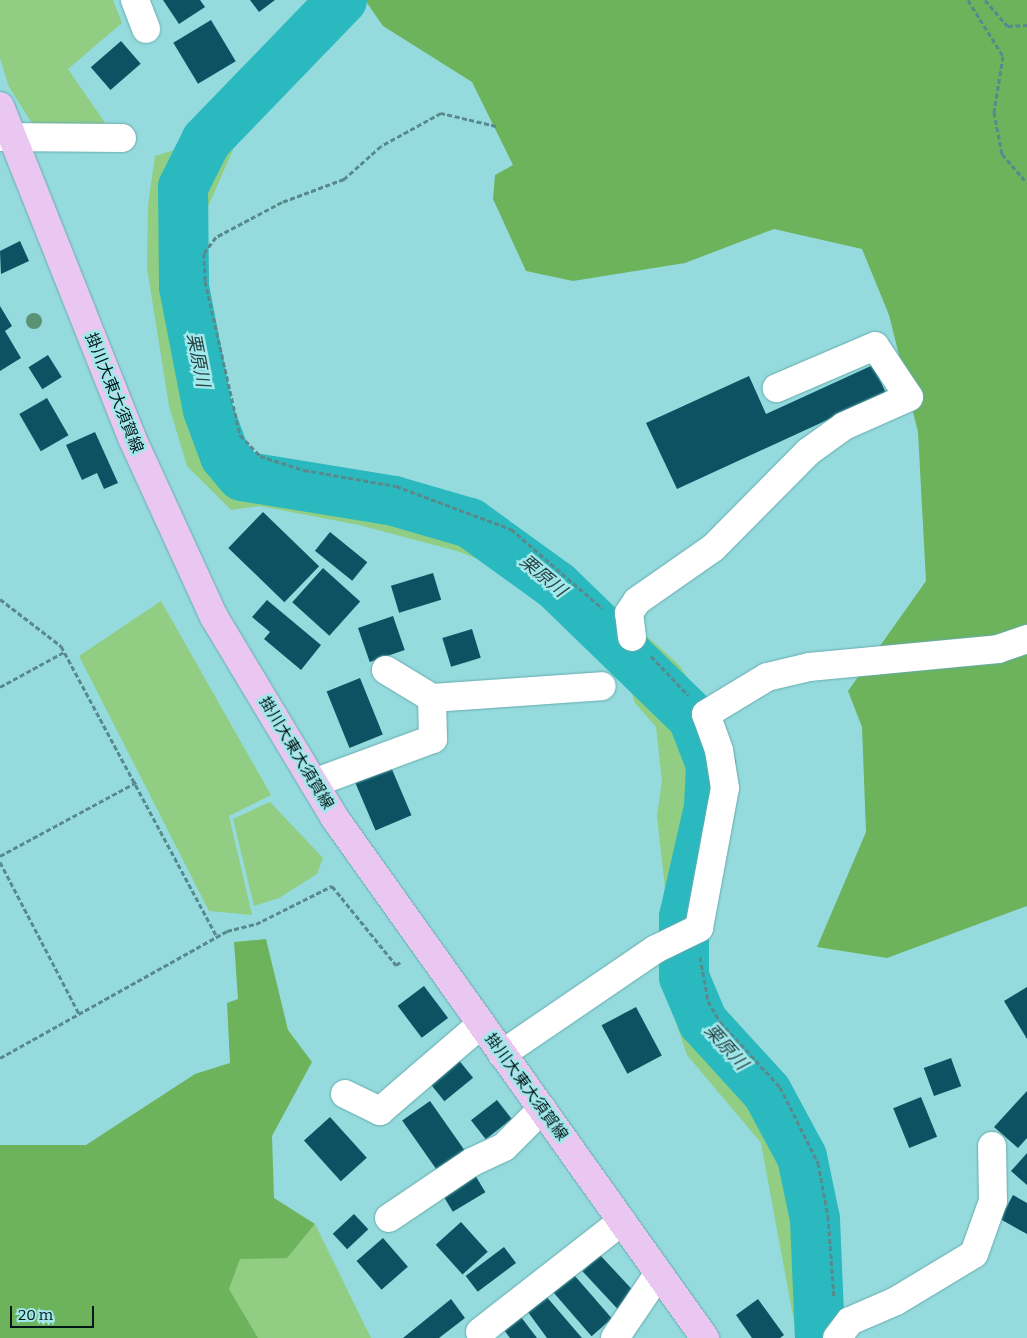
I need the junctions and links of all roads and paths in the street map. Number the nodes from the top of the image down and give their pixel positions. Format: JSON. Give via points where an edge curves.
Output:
{"nodes":[{"id":1,"x":135,"y":0,"type":"edge"},
{"id":2,"x":968,"y":0,"type":"edge"},
{"id":3,"x":985,"y":0,"type":"edge"},
{"id":4,"x":1027,"y":25,"type":"edge"},
{"id":5,"x":146,"y":29,"type":"dead end"},
{"id":6,"x":0,"y":106,"type":"edge"},
{"id":7,"x":496,"y":126,"type":"dead end"},
{"id":8,"x":6,"y":138,"type":"edge"},
{"id":9,"x":122,"y":138,"type":"dead end"},
{"id":10,"x":1027,"y":183,"type":"edge"},
{"id":11,"x":777,"y":388,"type":"dead end"},
{"id":12,"x":0,"y":599,"type":"edge"},
{"id":13,"x":632,"y":637,"type":"junction"},
{"id":14,"x":1027,"y":639,"type":"edge"},
{"id":15,"x":64,"y":652,"type":"junction"},
{"id":16,"x":386,"y":670,"type":"dead end"},
{"id":17,"x":602,"y":686,"type":"dead end"},
{"id":18,"x":0,"y":687,"type":"edge"},
{"id":19,"x":432,"y":698,"type":"junction"},
{"id":20,"x":706,"y":714,"type":"junction"},
{"id":21,"x":137,"y":782,"type":"junction"},
{"id":22,"x":314,"y":783,"type":"junction"},
{"id":23,"x":0,"y":856,"type":"edge"},
{"id":24,"x":0,"y":862,"type":"edge"},
{"id":25,"x":696,"y":930,"type":"junction"},
{"id":26,"x":216,"y":937,"type":"junction"},
{"id":27,"x":426,"y":945,"type":"junction"},
{"id":28,"x":79,"y":1014,"type":"junction"},
{"id":29,"x":481,"y":1024,"type":"junction"},
{"id":30,"x":502,"y":1054,"type":"junction"},
{"id":31,"x":0,"y":1058,"type":"edge"},
{"id":32,"x":345,"y":1094,"type":"dead end"},
{"id":33,"x":542,"y":1109,"type":"junction"},
{"id":34,"x":992,"y":1146,"type":"dead end"},
{"id":35,"x":390,"y":1218,"type":"dead end"},
{"id":36,"x":622,"y":1221,"type":"junction"},
{"id":37,"x":659,"y":1273,"type":"junction"},
{"id":38,"x":480,"y":1332,"type":"dead end"},
{"id":39,"x":837,"y":1337,"type":"edge"},
{"id":40,"x":615,"y":1338,"type":"edge"},
{"id":41,"x":705,"y":1338,"type":"edge"}],
"edges":[{"from":1,"to":5,"type":"street"},
{"from":2,"to":10,"type":"path","via":[[1003,56],[994,112],[1002,154]]},
{"from":3,"to":4,"type":"path","via":[[1008,26]]},
{"from":6,"to":8,"type":"main road","name":"掛川大東大須賀線"},
{"from":7,"to":13,"type":"path","via":[[441,112],[380,146],[344,179],[282,202],[216,237],[204,253],[205,281],[240,434],[260,456],[304,470],[396,486],[512,529]]},
{"from":8,"to":9,"type":"street"},
{"from":8,"to":22,"type":"main road","name":"掛川大東大須賀線","via":[[132,438],[214,617]]},
{"from":11,"to":13,"type":"street","via":[[875,346],[909,397],[844,426],[808,452],[713,548],[637,601],[629,613]]},
{"from":12,"to":15,"type":"path"},
{"from":13,"to":20,"type":"path"},
{"from":14,"to":20,"type":"street","via":[[998,649],[810,667],[767,677]]},
{"from":15,"to":18,"type":"path"},
{"from":15,"to":21,"type":"path"},
{"from":16,"to":19,"type":"street"},
{"from":17,"to":19,"type":"street"},
{"from":19,"to":22,"type":"street","via":[[433,739]]},
{"from":20,"to":25,"type":"street","via":[[719,750],[724,788]]},
{"from":21,"to":23,"type":"path"},
{"from":21,"to":26,"type":"path"},
{"from":22,"to":27,"type":"main road","name":"掛川大東大須賀線"},
{"from":24,"to":28,"type":"path"},
{"from":25,"to":30,"type":"street","via":[[656,949]]},
{"from":25,"to":39,"type":"path","via":[[708,1001],[720,1022],[780,1087],[802,1124],[818,1163],[828,1216]]},
{"from":26,"to":27,"type":"path","via":[[256,924],[332,886],[396,965]]},
{"from":26,"to":28,"type":"path"},
{"from":27,"to":29,"type":"main road","name":"掛川大東大須賀線"},
{"from":28,"to":31,"type":"path"},
{"from":29,"to":30,"type":"main road","name":"掛川大東大須賀線"},
{"from":29,"to":32,"type":"street","via":[[380,1111]]},
{"from":30,"to":33,"type":"main road","name":"掛川大東大須賀線"},
{"from":33,"to":35,"type":"street","via":[[504,1147],[472,1162]]},
{"from":33,"to":36,"type":"main road","name":"掛川大東大須賀線"},
{"from":34,"to":39,"type":"street","via":[[993,1201],[974,1254],[896,1301],[850,1321]]},
{"from":36,"to":37,"type":"main road","name":"掛川大東大須賀線"},
{"from":36,"to":38,"type":"street"},
{"from":37,"to":40,"type":"street"},
{"from":37,"to":41,"type":"main road","name":"掛川大東大須賀線"}]}
